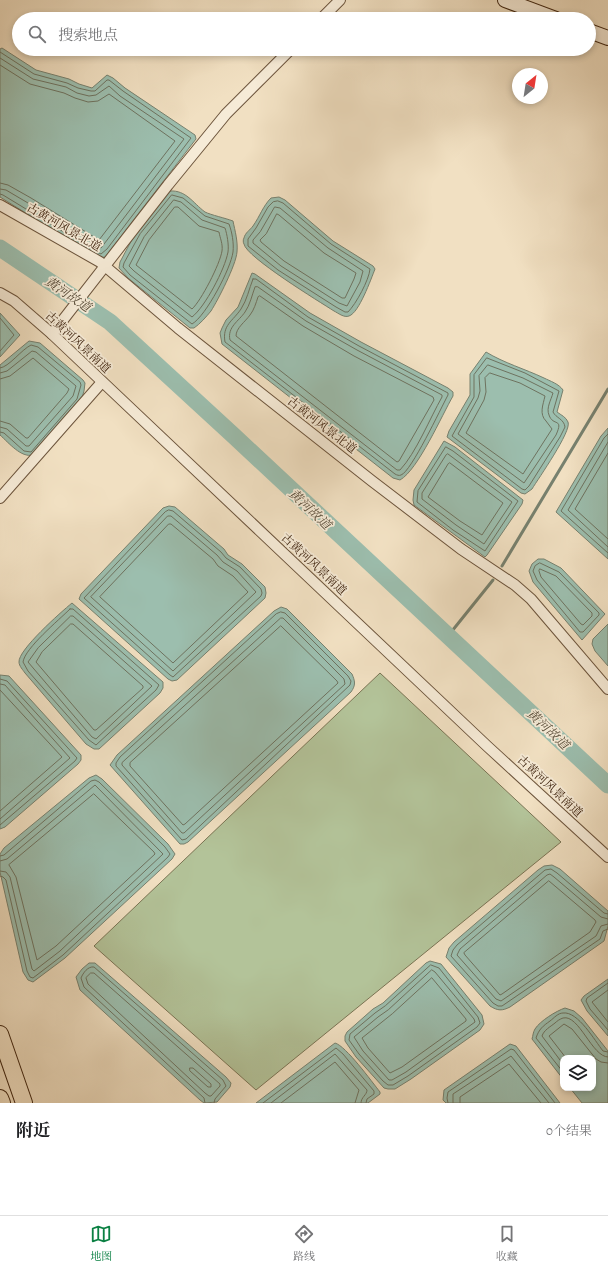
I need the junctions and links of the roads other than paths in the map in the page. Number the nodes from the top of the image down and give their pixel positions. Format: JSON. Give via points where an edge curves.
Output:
{"nodes":[{"id":1,"x":340,"y":0,"type":"edge"},
{"id":2,"x":505,"y":0,"type":"edge"},
{"id":3,"x":328,"y":12,"type":"edge"},
{"id":4,"x":537,"y":12,"type":"edge"},
{"id":5,"x":596,"y":34,"type":"edge"},
{"id":6,"x":608,"y":38,"type":"edge"},
{"id":7,"x":284,"y":56,"type":"edge"},
{"id":8,"x":0,"y":205,"type":"edge"},
{"id":9,"x":102,"y":269,"type":"junction"},
{"id":10,"x":0,"y":293,"type":"edge"},
{"id":11,"x":54,"y":332,"type":"junction"},
{"id":12,"x":102,"y":382,"type":"junction"},
{"id":13,"x":0,"y":498,"type":"edge"},
{"id":14,"x":608,"y":689,"type":"edge"},
{"id":15,"x":608,"y":857,"type":"edge"},
{"id":16,"x":0,"y":1034,"type":"edge"},
{"id":17,"x":0,"y":1098,"type":"edge"},
{"id":18,"x":2,"y":1103,"type":"edge"},
{"id":19,"x":24,"y":1103,"type":"edge"}],
"edges":[{"from":1,"to":3,"type":"street"},
{"from":2,"to":4,"type":"street"},
{"from":5,"to":6,"type":"street"},
{"from":7,"to":9,"type":"street","via":[[226,114]]},
{"from":8,"to":9,"type":"street","name":"古黄河风景北道","via":[[100,262]]},
{"from":9,"to":11,"type":"street"},
{"from":9,"to":14,"type":"street","name":"古黄河风景北道","via":[[372,481],[461,549],[515,585],[531,599]]},
{"from":10,"to":11,"type":"street","name":"古黄河风景南道"},
{"from":11,"to":12,"type":"street","name":"古黄河风景南道"},
{"from":12,"to":13,"type":"street"},
{"from":12,"to":15,"type":"street","name":"古黄河风景南道"},
{"from":16,"to":19,"type":"main road"},
{"from":17,"to":18,"type":"main road"}]}
